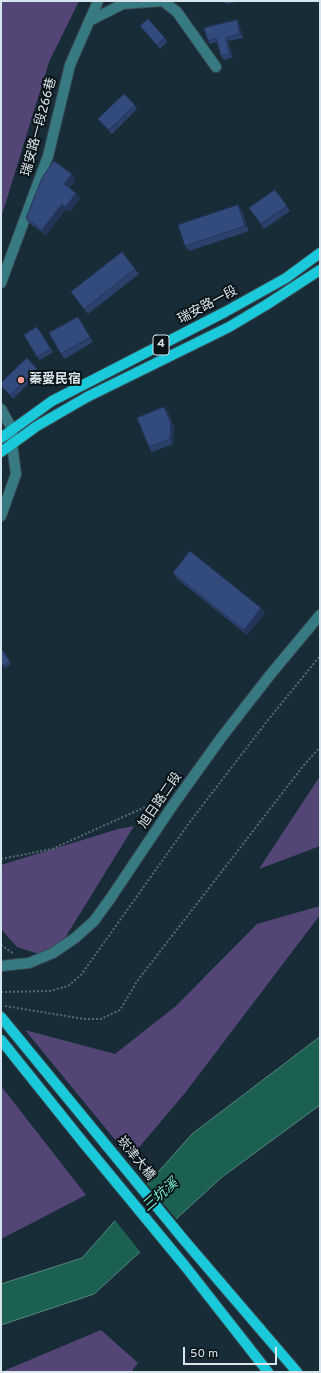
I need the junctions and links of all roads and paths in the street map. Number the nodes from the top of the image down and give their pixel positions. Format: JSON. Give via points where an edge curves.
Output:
{"nodes":[{"id":1,"x":98,"y":1,"type":"edge"},
{"id":2,"x":89,"y":21,"type":"junction"},
{"id":3,"x":216,"y":66,"type":"dead end"},
{"id":4,"x":320,"y":253,"type":"edge"},
{"id":5,"x":320,"y":270,"type":"edge"},
{"id":6,"x":1,"y":283,"type":"edge"},
{"id":7,"x":1,"y":410,"type":"edge"},
{"id":8,"x":12,"y":429,"type":"junction"},
{"id":9,"x":1,"y":438,"type":"edge"},
{"id":10,"x":12,"y":444,"type":"junction"},
{"id":11,"x":1,"y":452,"type":"edge"},
{"id":12,"x":1,"y":516,"type":"edge"},
{"id":13,"x":320,"y":615,"type":"edge"},
{"id":14,"x":320,"y":656,"type":"edge"},
{"id":15,"x":320,"y":747,"type":"edge"},
{"id":16,"x":173,"y":805,"type":"junction"},
{"id":17,"x":1,"y":859,"type":"edge"},
{"id":18,"x":1,"y":966,"type":"edge"},
{"id":19,"x":1,"y":992,"type":"edge"},
{"id":20,"x":1,"y":1005,"type":"edge"},
{"id":21,"x":1,"y":1017,"type":"edge"},
{"id":22,"x":1,"y":1040,"type":"edge"},
{"id":23,"x":268,"y":1372,"type":"edge"},
{"id":24,"x":297,"y":1372,"type":"edge"}],
"edges":[{"from":1,"to":2,"type":"street","name":"瑞安路一段266巷"},
{"from":2,"to":3,"type":"street","via":[[123,4],[163,1],[177,12]]},
{"from":2,"to":6,"type":"street","name":"瑞安路一段266巷","via":[[70,66],[48,156]]},
{"from":4,"to":8,"type":"main road","name":"瑞安路一段","number":"4","via":[[286,278],[52,401]]},
{"from":5,"to":10,"type":"main road","number":"4","via":[[229,327],[87,397]]},
{"from":7,"to":8,"type":"street"},
{"from":8,"to":9,"type":"main road","name":"瑞安路一段","number":"4"},
{"from":8,"to":10,"type":"street"},
{"from":10,"to":11,"type":"main road","number":"4"},
{"from":10,"to":12,"type":"street","via":[[16,474]]},
{"from":13,"to":16,"type":"street","name":"旭日路二段","via":[[221,738]]},
{"from":14,"to":19,"type":"path","via":[[189,823],[81,975],[68,986],[50,991]]},
{"from":15,"to":20,"type":"path","via":[[138,980],[120,1010],[101,1019],[84,1019]]},
{"from":16,"to":17,"type":"path","via":[[154,803],[52,849]]},
{"from":16,"to":18,"type":"street","name":"旭日路二段","via":[[94,921],[76,938],[53,953],[29,962]]},
{"from":21,"to":24,"type":"main road","name":"崁津大橋","via":[[184,1240]]},
{"from":22,"to":23,"type":"main road"}]}
